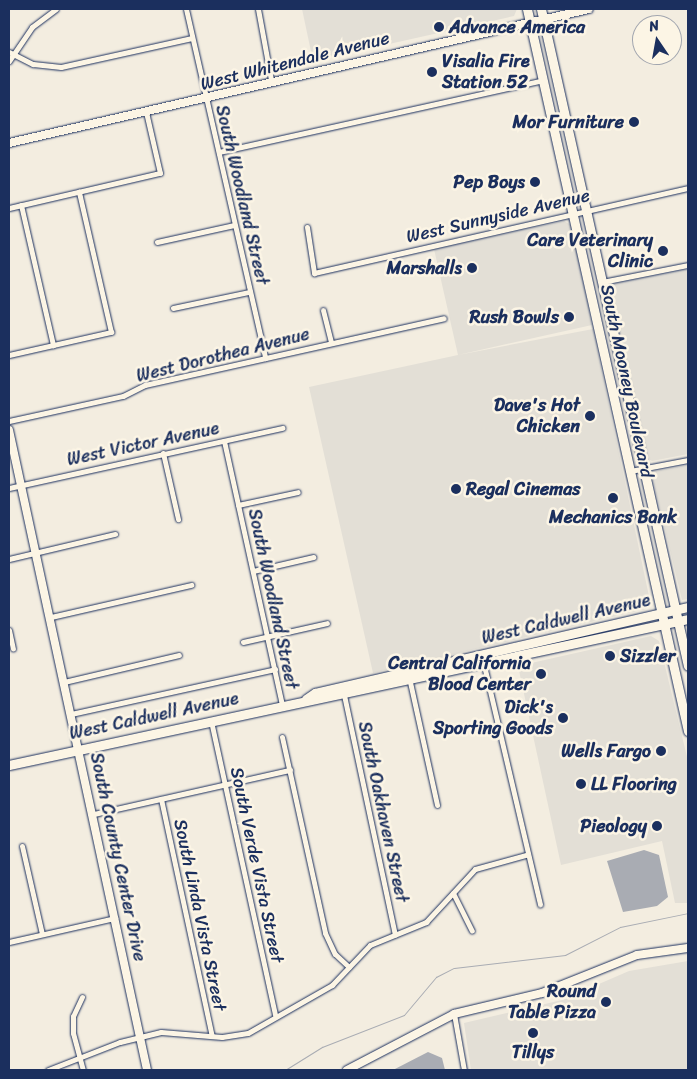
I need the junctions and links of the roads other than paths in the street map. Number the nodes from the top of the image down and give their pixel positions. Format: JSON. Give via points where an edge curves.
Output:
{"nodes":[{"id":1,"x":56,"y":9,"type":"edge"},
{"id":2,"x":186,"y":9,"type":"edge"},
{"id":3,"x":258,"y":9,"type":"edge"},
{"id":4,"x":527,"y":9,"type":"edge"},
{"id":5,"x":589,"y":9,"type":"edge"},
{"id":6,"x":543,"y":13,"type":"edge"},
{"id":7,"x":530,"y":21,"type":"junction"},
{"id":8,"x":192,"y":38,"type":"junction"},
{"id":9,"x":11,"y":53,"type":"edge"},
{"id":10,"x":9,"y":61,"type":"edge"},
{"id":11,"x":271,"y":80,"type":"junction"},
{"id":12,"x":544,"y":80,"type":"junction"},
{"id":13,"x":206,"y":98,"type":"junction"},
{"id":14,"x":146,"y":112,"type":"junction"},
{"id":15,"x":9,"y":143,"type":"edge"},
{"id":16,"x":219,"y":152,"type":"junction"},
{"id":17,"x":688,"y":188,"type":"edge"},
{"id":18,"x":79,"y":192,"type":"junction"},
{"id":19,"x":21,"y":205,"type":"junction"},
{"id":20,"x":9,"y":208,"type":"edge"},
{"id":21,"x":585,"y":209,"type":"junction"},
{"id":22,"x":573,"y":212,"type":"junction"},
{"id":23,"x":234,"y":225,"type":"junction"},
{"id":24,"x":307,"y":226,"type":"dead end"},
{"id":25,"x":157,"y":242,"type":"dead end"},
{"id":26,"x":688,"y":265,"type":"edge"},
{"id":27,"x":602,"y":282,"type":"junction"},
{"id":28,"x":249,"y":292,"type":"junction"},
{"id":29,"x":173,"y":308,"type":"dead end"},
{"id":30,"x":323,"y":310,"type":"dead end"},
{"id":31,"x":444,"y":318,"type":"dead end"},
{"id":32,"x":331,"y":343,"type":"junction"},
{"id":33,"x":53,"y":345,"type":"junction"},
{"id":34,"x":9,"y":354,"type":"edge"},
{"id":35,"x":265,"y":358,"type":"junction"},
{"id":36,"x":9,"y":421,"type":"edge"},
{"id":37,"x":283,"y":428,"type":"dead end"},
{"id":38,"x":9,"y":430,"type":"edge"},
{"id":39,"x":224,"y":440,"type":"junction"},
{"id":40,"x":163,"y":453,"type":"junction"},
{"id":41,"x":688,"y":460,"type":"edge"},
{"id":42,"x":644,"y":469,"type":"junction"},
{"id":43,"x":630,"y":471,"type":"junction"},
{"id":44,"x":21,"y":486,"type":"junction"},
{"id":45,"x":9,"y":488,"type":"edge"},
{"id":46,"x":298,"y":492,"type":"dead end"},
{"id":47,"x":238,"y":505,"type":"junction"},
{"id":48,"x":178,"y":519,"type":"dead end"},
{"id":49,"x":115,"y":534,"type":"dead end"},
{"id":50,"x":37,"y":553,"type":"junction"},
{"id":51,"x":313,"y":557,"type":"dead end"},
{"id":52,"x":9,"y":559,"type":"edge"},
{"id":53,"x":253,"y":571,"type":"junction"},
{"id":54,"x":191,"y":585,"type":"dead end"},
{"id":55,"x":688,"y":607,"type":"edge"},
{"id":56,"x":675,"y":610,"type":"junction"},
{"id":57,"x":661,"y":613,"type":"junction"},
{"id":58,"x":50,"y":616,"type":"junction"},
{"id":59,"x":688,"y":620,"type":"edge"},
{"id":60,"x":678,"y":622,"type":"junction"},
{"id":61,"x":327,"y":623,"type":"dead end"},
{"id":62,"x":664,"y":625,"type":"junction"},
{"id":63,"x":9,"y":630,"type":"edge"},
{"id":64,"x":267,"y":636,"type":"junction"},
{"id":65,"x":243,"y":642,"type":"dead end"},
{"id":66,"x":13,"y":649,"type":"dead end"},
{"id":67,"x":179,"y":655,"type":"dead end"},
{"id":68,"x":482,"y":656,"type":"junction"},
{"id":69,"x":484,"y":666,"type":"junction"},
{"id":70,"x":688,"y":666,"type":"edge"},
{"id":71,"x":275,"y":669,"type":"junction"},
{"id":72,"x":395,"y":675,"type":"junction"},
{"id":73,"x":64,"y":682,"type":"junction"},
{"id":74,"x":410,"y":682,"type":"junction"},
{"id":75,"x":344,"y":695,"type":"junction"},
{"id":76,"x":306,"y":699,"type":"junction"},
{"id":77,"x":282,"y":704,"type":"junction"},
{"id":78,"x":71,"y":714,"type":"junction"},
{"id":79,"x":686,"y":718,"type":"edge"},
{"id":80,"x":211,"y":721,"type":"junction"},
{"id":81,"x":688,"y":731,"type":"edge"},
{"id":82,"x":282,"y":738,"type":"dead end"},
{"id":83,"x":79,"y":749,"type":"junction"},
{"id":84,"x":9,"y":765,"type":"edge"},
{"id":85,"x":290,"y":770,"type":"junction"},
{"id":86,"x":225,"y":785,"type":"junction"},
{"id":87,"x":161,"y":799,"type":"junction"},
{"id":88,"x":437,"y":805,"type":"dead end"},
{"id":89,"x":94,"y":814,"type":"junction"},
{"id":90,"x":22,"y":846,"type":"dead end"},
{"id":91,"x":526,"y":855,"type":"junction"},
{"id":92,"x":453,"y":893,"type":"junction"},
{"id":93,"x":540,"y":904,"type":"dead end"},
{"id":94,"x":116,"y":918,"type":"junction"},
{"id":95,"x":472,"y":931,"type":"dead end"},
{"id":96,"x":42,"y":934,"type":"junction"},
{"id":97,"x":395,"y":935,"type":"junction"},
{"id":98,"x":9,"y":942,"type":"edge"},
{"id":99,"x":688,"y":948,"type":"edge"},
{"id":100,"x":349,"y":967,"type":"junction"},
{"id":101,"x":82,"y":997,"type":"dead end"},
{"id":102,"x":454,"y":1014,"type":"junction"},
{"id":103,"x":275,"y":1015,"type":"junction"},
{"id":104,"x":212,"y":1036,"type":"junction"},
{"id":105,"x":142,"y":1037,"type":"junction"},
{"id":106,"x":146,"y":1056,"type":"junction"},
{"id":107,"x":80,"y":1059,"type":"junction"},
{"id":108,"x":48,"y":1070,"type":"edge"},
{"id":109,"x":83,"y":1070,"type":"edge"},
{"id":110,"x":148,"y":1070,"type":"edge"},
{"id":111,"x":154,"y":1070,"type":"edge"},
{"id":112,"x":347,"y":1070,"type":"edge"},
{"id":113,"x":464,"y":1070,"type":"edge"}],
"edges":[{"from":1,"to":9,"type":"street","via":[[32,27]]},
{"from":2,"to":8,"type":"street","name":"South Woodland Street"},
{"from":3,"to":11,"type":"street"},
{"from":4,"to":7,"type":"main road","name":"South Mooney Boulevard"},
{"from":5,"to":6,"type":"street","name":"West Whitendale Avenue"},
{"from":6,"to":7,"type":"street","name":"West Whitendale Avenue"},
{"from":6,"to":21,"type":"main road","name":"South Mooney Boulevard"},
{"from":7,"to":11,"type":"street","name":"West Whitendale Avenue"},
{"from":7,"to":12,"type":"main road","name":"South Mooney Boulevard"},
{"from":8,"to":9,"type":"street","via":[[62,67],[33,64]]},
{"from":8,"to":13,"type":"street","name":"South Woodland Street"},
{"from":9,"to":10,"type":"street"},
{"from":11,"to":13,"type":"street","name":"West Whitendale Avenue"},
{"from":12,"to":16,"type":"street"},
{"from":12,"to":22,"type":"main road","name":"South Mooney Boulevard"},
{"from":13,"to":14,"type":"street","name":"West Whitendale Avenue"},
{"from":13,"to":16,"type":"street","name":"South Woodland Street"},
{"from":14,"to":15,"type":"street","name":"West Whitendale Avenue"},
{"from":14,"to":18,"type":"street","via":[[160,173]]},
{"from":16,"to":23,"type":"street","name":"South Woodland Street"},
{"from":17,"to":21,"type":"street","name":"West Sunnyside Avenue"},
{"from":18,"to":19,"type":"street"},
{"from":18,"to":33,"type":"street","via":[[111,332]]},
{"from":19,"to":20,"type":"street"},
{"from":19,"to":33,"type":"street"},
{"from":21,"to":22,"type":"street","name":"West Sunnyside Avenue"},
{"from":21,"to":27,"type":"main road","name":"South Mooney Boulevard"},
{"from":22,"to":24,"type":"street","name":"West Sunnyside Avenue","via":[[314,273]]},
{"from":22,"to":43,"type":"main road","name":"South Mooney Boulevard"},
{"from":23,"to":25,"type":"street"},
{"from":23,"to":28,"type":"street","name":"South Woodland Street"},
{"from":26,"to":27,"type":"street"},
{"from":27,"to":42,"type":"main road","name":"South Mooney Boulevard"},
{"from":28,"to":29,"type":"street"},
{"from":28,"to":35,"type":"street","name":"South Woodland Street"},
{"from":30,"to":32,"type":"street"},
{"from":31,"to":32,"type":"street","name":"West Dorothea Avenue"},
{"from":32,"to":35,"type":"street","name":"West Dorothea Avenue"},
{"from":33,"to":34,"type":"street"},
{"from":35,"to":36,"type":"street","name":"West Dorothea Avenue"},
{"from":37,"to":39,"type":"street","name":"West Victor Avenue"},
{"from":38,"to":44,"type":"street","name":"South County Center Drive"},
{"from":39,"to":40,"type":"street","name":"West Victor Avenue"},
{"from":39,"to":47,"type":"street","name":"South Woodland Street"},
{"from":40,"to":44,"type":"street","name":"West Victor Avenue"},
{"from":40,"to":48,"type":"street"},
{"from":41,"to":42,"type":"street"},
{"from":42,"to":43,"type":"street"},
{"from":42,"to":56,"type":"main road","name":"South Mooney Boulevard"},
{"from":43,"to":57,"type":"main road","name":"South Mooney Boulevard"},
{"from":44,"to":45,"type":"street","name":"West Victor Avenue"},
{"from":44,"to":50,"type":"street","name":"South County Center Drive"},
{"from":46,"to":47,"type":"street"},
{"from":47,"to":53,"type":"street","name":"South Woodland Street"},
{"from":49,"to":50,"type":"street"},
{"from":50,"to":52,"type":"street"},
{"from":50,"to":58,"type":"street","name":"South County Center Drive"},
{"from":51,"to":53,"type":"street"},
{"from":53,"to":64,"type":"street","name":"South Woodland Street"},
{"from":54,"to":58,"type":"street"},
{"from":55,"to":56,"type":"main road","name":"West Caldwell Avenue"},
{"from":56,"to":57,"type":"main road","name":"West Caldwell Avenue"},
{"from":56,"to":60,"type":"main road","name":"South Mooney Boulevard"},
{"from":57,"to":62,"type":"main road","name":"South Mooney Boulevard"},
{"from":57,"to":68,"type":"main road","name":"West Caldwell Avenue"},
{"from":58,"to":73,"type":"street","name":"South County Center Drive"},
{"from":59,"to":60,"type":"main road","name":"West Caldwell Avenue"},
{"from":60,"to":62,"type":"main road","name":"West Caldwell Avenue"},
{"from":60,"to":70,"type":"main road","name":"South Mooney Boulevard"},
{"from":61,"to":64,"type":"street"},
{"from":62,"to":69,"type":"main road","name":"West Caldwell Avenue"},
{"from":62,"to":79,"type":"main road","name":"South Mooney Boulevard"},
{"from":63,"to":66,"type":"street"},
{"from":64,"to":65,"type":"street"},
{"from":64,"to":71,"type":"street","name":"South Woodland Street"},
{"from":67,"to":73,"type":"street"},
{"from":68,"to":69,"type":"street"},
{"from":68,"to":72,"type":"main road","name":"West Caldwell Avenue"},
{"from":69,"to":74,"type":"main road","name":"West Caldwell Avenue"},
{"from":69,"to":91,"type":"street"},
{"from":71,"to":77,"type":"street","name":"South Woodland Street"},
{"from":71,"to":78,"type":"street"},
{"from":72,"to":75,"type":"main road","via":[[347,690]]},
{"from":72,"to":76,"type":"main road","name":"West Caldwell Avenue","via":[[315,693]]},
{"from":73,"to":78,"type":"street","name":"South County Center Drive"},
{"from":74,"to":75,"type":"main road","name":"West Caldwell Avenue"},
{"from":74,"to":88,"type":"street"},
{"from":75,"to":76,"type":"main road","name":"West Caldwell Avenue"},
{"from":75,"to":97,"type":"street","name":"South Oakhaven Street"},
{"from":76,"to":77,"type":"main road","name":"West Caldwell Avenue"},
{"from":77,"to":80,"type":"main road","name":"West Caldwell Avenue"},
{"from":78,"to":83,"type":"street","name":"South County Center Drive"},
{"from":79,"to":81,"type":"main road","name":"South Mooney Boulevard"},
{"from":80,"to":83,"type":"main road","name":"West Caldwell Avenue"},
{"from":80,"to":86,"type":"street","name":"South Verde Vista Street"},
{"from":82,"to":85,"type":"street"},
{"from":83,"to":84,"type":"main road","name":"West Caldwell Avenue"},
{"from":83,"to":89,"type":"street","name":"South County Center Drive"},
{"from":85,"to":86,"type":"street"},
{"from":85,"to":100,"type":"street","via":[[325,934],[335,954]]},
{"from":86,"to":87,"type":"street"},
{"from":86,"to":103,"type":"street","name":"South Verde Vista Street"},
{"from":87,"to":89,"type":"street"},
{"from":87,"to":104,"type":"street","name":"South Linda Vista Street"},
{"from":89,"to":94,"type":"street","name":"South County Center Drive"},
{"from":90,"to":96,"type":"street"},
{"from":91,"to":92,"type":"street","via":[[481,866]]},
{"from":91,"to":93,"type":"street"},
{"from":92,"to":95,"type":"street"},
{"from":92,"to":97,"type":"street","via":[[426,922]]},
{"from":94,"to":96,"type":"street"},
{"from":94,"to":105,"type":"street","name":"South County Center Drive"},
{"from":96,"to":98,"type":"street"},
{"from":97,"to":100,"type":"street","via":[[370,945]]},
{"from":99,"to":102,"type":"street","via":[[634,956],[551,990]]},
{"from":100,"to":103,"type":"street","via":[[332,985]]},
{"from":101,"to":107,"type":"street","via":[[73,1016]]},
{"from":102,"to":112,"type":"street"},
{"from":102,"to":113,"type":"street"},
{"from":103,"to":104,"type":"street","via":[[241,1035]]},
{"from":104,"to":105,"type":"street","via":[[168,1031]]},
{"from":105,"to":106,"type":"street","name":"South County Center Drive"},
{"from":105,"to":107,"type":"street"},
{"from":106,"to":110,"type":"street","name":"South County Center Drive"},
{"from":106,"to":111,"type":"street","name":"South County Center Drive"},
{"from":107,"to":108,"type":"street"},
{"from":107,"to":109,"type":"street"}]}
